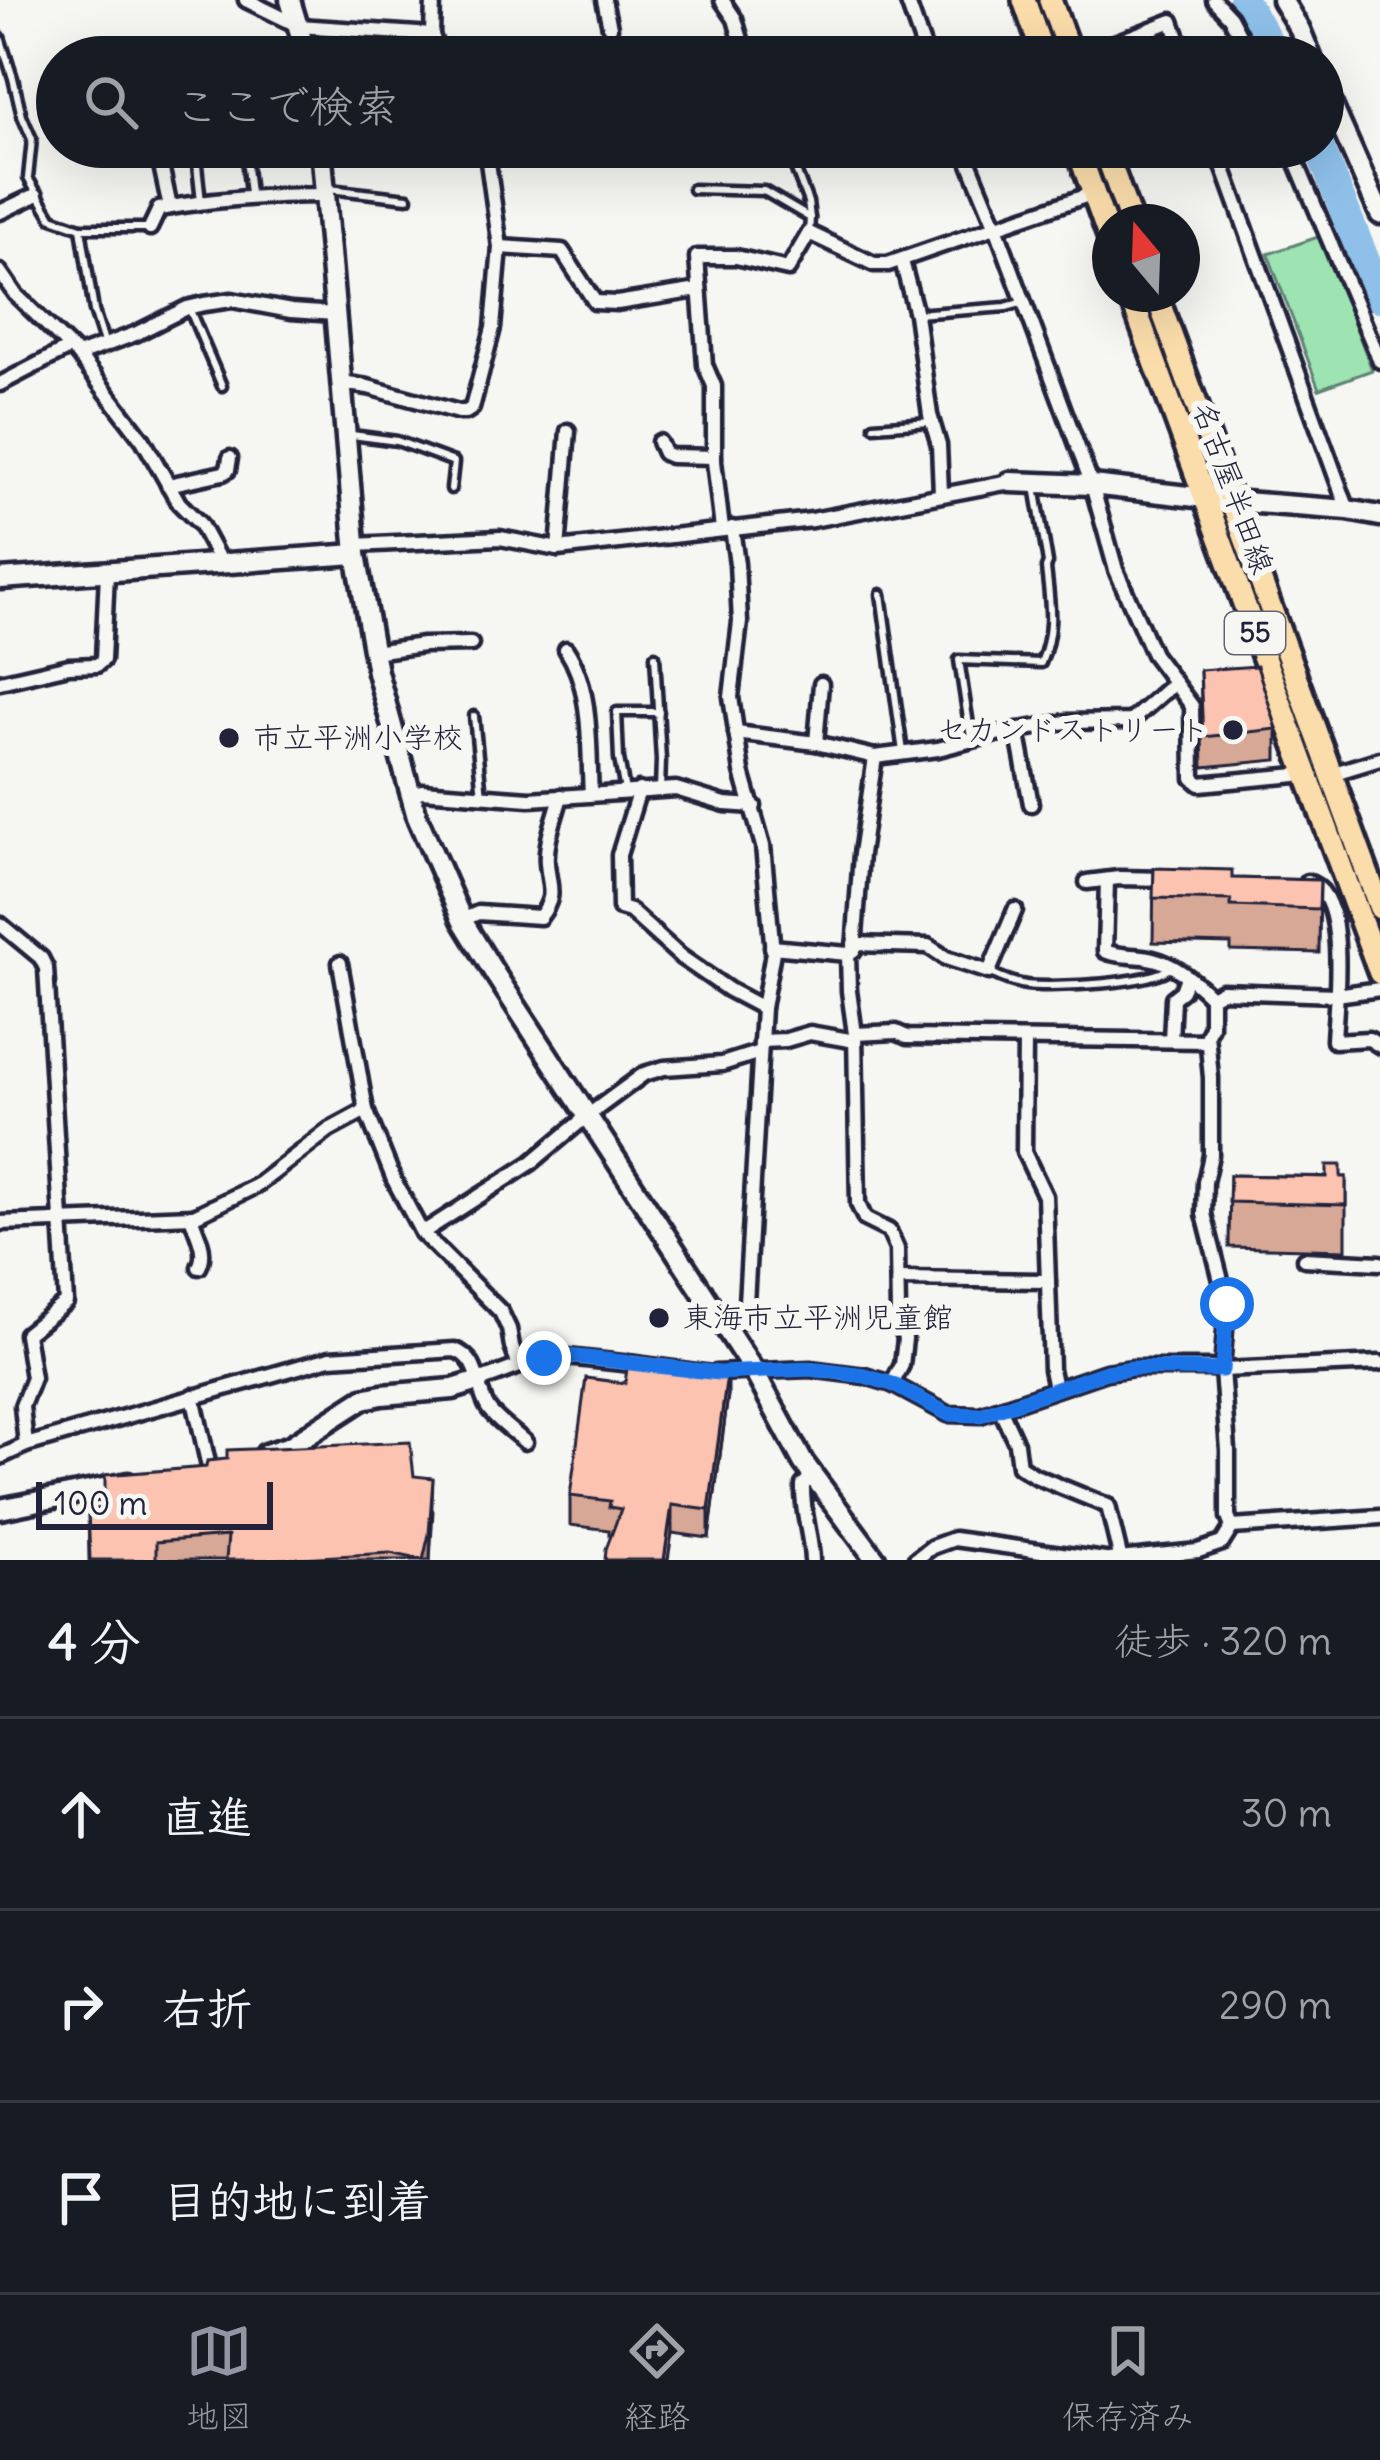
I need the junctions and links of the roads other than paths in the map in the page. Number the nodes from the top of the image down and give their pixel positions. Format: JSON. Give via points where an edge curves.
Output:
{"nodes":[{"id":1,"x":246,"y":0,"type":"edge"},
{"id":2,"x":290,"y":0,"type":"edge"},
{"id":3,"x":434,"y":0,"type":"edge"},
{"id":4,"x":604,"y":0,"type":"edge"},
{"id":5,"x":722,"y":0,"type":"edge"},
{"id":6,"x":908,"y":0,"type":"edge"},
{"id":7,"x":1024,"y":0,"type":"edge"},
{"id":8,"x":1051,"y":0,"type":"edge"},
{"id":9,"x":1214,"y":0,"type":"edge"},
{"id":10,"x":1282,"y":0,"type":"edge"},
{"id":11,"x":299,"y":26,"type":"junction"},
{"id":12,"x":610,"y":27,"type":"dead end"},
{"id":13,"x":432,"y":35,"type":"joint"},
{"id":14,"x":302,"y":36,"type":"edge"},
{"id":15,"x":740,"y":36,"type":"edge"},
{"id":16,"x":920,"y":36,"type":"edge"},
{"id":17,"x":1037,"y":36,"type":"edge"},
{"id":18,"x":1066,"y":36,"type":"edge"},
{"id":19,"x":1132,"y":36,"type":"edge"},
{"id":20,"x":1177,"y":36,"type":"edge"},
{"id":21,"x":1240,"y":36,"type":"edge"},
{"id":22,"x":1302,"y":36,"type":"edge"},
{"id":23,"x":0,"y":37,"type":"edge"},
{"id":24,"x":1344,"y":133,"type":"edge"},
{"id":25,"x":162,"y":168,"type":"edge"},
{"id":26,"x":198,"y":168,"type":"edge"},
{"id":27,"x":247,"y":168,"type":"edge"},
{"id":28,"x":323,"y":168,"type":"edge"},
{"id":29,"x":489,"y":168,"type":"edge"},
{"id":30,"x":795,"y":168,"type":"edge"},
{"id":31,"x":972,"y":168,"type":"edge"},
{"id":32,"x":1085,"y":168,"type":"edge"},
{"id":33,"x":1112,"y":168,"type":"edge"},
{"id":34,"x":1224,"y":168,"type":"edge"},
{"id":35,"x":1299,"y":168,"type":"edge"},
{"id":36,"x":693,"y":188,"type":"dead end"},
{"id":37,"x":325,"y":192,"type":"junction"},
{"id":38,"x":1094,"y":193,"type":"junction"},
{"id":39,"x":36,"y":195,"type":"junction"},
{"id":40,"x":251,"y":198,"type":"junction"},
{"id":41,"x":408,"y":198,"type":"dead end"},
{"id":42,"x":202,"y":202,"type":"junction"},
{"id":43,"x":1098,"y":204,"type":"edge"},
{"id":44,"x":1125,"y":204,"type":"edge"},
{"id":45,"x":170,"y":207,"type":"junction"},
{"id":46,"x":0,"y":212,"type":"edge"},
{"id":47,"x":1380,"y":214,"type":"edge"},
{"id":48,"x":809,"y":226,"type":"junction"},
{"id":49,"x":150,"y":227,"type":"joint"},
{"id":50,"x":996,"y":227,"type":"junction"},
{"id":51,"x":82,"y":228,"type":"junction"},
{"id":52,"x":500,"y":248,"type":"junction"},
{"id":53,"x":902,"y":260,"type":"junction"},
{"id":54,"x":0,"y":272,"type":"edge"},
{"id":55,"x":698,"y":290,"type":"junction"},
{"id":56,"x":1024,"y":302,"type":"junction"},
{"id":57,"x":189,"y":308,"type":"junction"},
{"id":58,"x":1136,"y":312,"type":"edge"},
{"id":59,"x":1163,"y":312,"type":"edge"},
{"id":60,"x":335,"y":314,"type":"junction"},
{"id":61,"x":916,"y":314,"type":"junction"},
{"id":62,"x":106,"y":345,"type":"junction"},
{"id":63,"x":74,"y":351,"type":"junction"},
{"id":64,"x":1380,"y":361,"type":"edge"},
{"id":65,"x":341,"y":382,"type":"junction"},
{"id":66,"x":0,"y":384,"type":"edge"},
{"id":67,"x":222,"y":386,"type":"dead end"},
{"id":68,"x":932,"y":422,"type":"junction"},
{"id":69,"x":874,"y":426,"type":"dead end"},
{"id":70,"x":568,"y":431,"type":"dead end"},
{"id":71,"x":346,"y":435,"type":"junction"},
{"id":72,"x":659,"y":442,"type":"dead end"},
{"id":73,"x":714,"y":457,"type":"junction"},
{"id":74,"x":230,"y":458,"type":"dead end"},
{"id":75,"x":1010,"y":482,"type":"joint"},
{"id":76,"x":1034,"y":483,"type":"junction"},
{"id":77,"x":168,"y":485,"type":"junction"},
{"id":78,"x":1092,"y":485,"type":"junction"},
{"id":79,"x":451,"y":489,"type":"dead end"},
{"id":80,"x":941,"y":493,"type":"junction"},
{"id":81,"x":1203,"y":497,"type":"junction"},
{"id":82,"x":1231,"y":501,"type":"junction"},
{"id":83,"x":1348,"y":510,"type":"junction"},
{"id":84,"x":1380,"y":516,"type":"edge"},
{"id":85,"x":727,"y":529,"type":"junction"},
{"id":86,"x":356,"y":549,"type":"junction"},
{"id":87,"x":559,"y":549,"type":"junction"},
{"id":88,"x":221,"y":563,"type":"junction"},
{"id":89,"x":107,"y":572,"type":"junction"},
{"id":90,"x":0,"y":580,"type":"edge"},
{"id":91,"x":881,"y":594,"type":"dead end"},
{"id":92,"x":471,"y":644,"type":"dead end"},
{"id":93,"x":566,"y":650,"type":"dead end"},
{"id":94,"x":373,"y":652,"type":"junction"},
{"id":95,"x":655,"y":656,"type":"dead end"},
{"id":96,"x":0,"y":682,"type":"edge"},
{"id":97,"x":821,"y":684,"type":"dead end"},
{"id":98,"x":1173,"y":684,"type":"junction"},
{"id":99,"x":658,"y":712,"type":"junction"},
{"id":100,"x":474,"y":716,"type":"dead end"},
{"id":101,"x":1018,"y":730,"type":"junction"},
{"id":102,"x":736,"y":733,"type":"junction"},
{"id":103,"x":971,"y":740,"type":"junction"},
{"id":104,"x":817,"y":743,"type":"junction"},
{"id":105,"x":903,"y":752,"type":"junction"},
{"id":106,"x":875,"y":757,"type":"junction"},
{"id":107,"x":1380,"y":759,"type":"edge"},
{"id":108,"x":1320,"y":774,"type":"junction"},
{"id":109,"x":660,"y":790,"type":"junction"},
{"id":110,"x":632,"y":791,"type":"junction"},
{"id":111,"x":410,"y":794,"type":"junction"},
{"id":112,"x":591,"y":794,"type":"junction"},
{"id":113,"x":482,"y":796,"type":"junction"},
{"id":114,"x":561,"y":796,"type":"junction"},
{"id":115,"x":1031,"y":804,"type":"dead end"},
{"id":116,"x":754,"y":806,"type":"junction"},
{"id":117,"x":1190,"y":879,"type":"edge"},
{"id":118,"x":1107,"y":880,"type":"junction"},
{"id":119,"x":1088,"y":881,"type":"dead end"},
{"id":120,"x":1284,"y":882,"type":"edge"},
{"id":121,"x":1380,"y":908,"type":"edge"},
{"id":122,"x":1015,"y":910,"type":"dead end"},
{"id":123,"x":462,"y":920,"type":"junction"},
{"id":124,"x":0,"y":924,"type":"edge"},
{"id":125,"x":772,"y":946,"type":"junction"},
{"id":126,"x":851,"y":949,"type":"junction"},
{"id":127,"x":340,"y":963,"type":"dead end"},
{"id":128,"x":1172,"y":967,"type":"junction"},
{"id":129,"x":989,"y":972,"type":"junction"},
{"id":130,"x":1380,"y":973,"type":"edge"},
{"id":131,"x":1187,"y":977,"type":"junction"},
{"id":132,"x":1380,"y":988,"type":"edge"},
{"id":133,"x":1336,"y":994,"type":"junction"},
{"id":134,"x":1210,"y":997,"type":"junction"},
{"id":135,"x":763,"y":1008,"type":"junction"},
{"id":136,"x":855,"y":1037,"type":"junction"},
{"id":137,"x":1025,"y":1039,"type":"junction"},
{"id":138,"x":1171,"y":1040,"type":"junction"},
{"id":139,"x":1207,"y":1041,"type":"junction"},
{"id":140,"x":760,"y":1046,"type":"junction"},
{"id":141,"x":1380,"y":1046,"type":"edge"},
{"id":142,"x":366,"y":1110,"type":"junction"},
{"id":143,"x":587,"y":1116,"type":"junction"},
{"id":144,"x":191,"y":1216,"type":"junction"},
{"id":145,"x":63,"y":1221,"type":"junction"},
{"id":146,"x":0,"y":1223,"type":"edge"},
{"id":147,"x":422,"y":1232,"type":"junction"},
{"id":148,"x":1304,"y":1259,"type":"dead end"},
{"id":149,"x":1380,"y":1263,"type":"edge"},
{"id":150,"x":199,"y":1267,"type":"dead end"},
{"id":151,"x":898,"y":1279,"type":"junction"},
{"id":152,"x":1048,"y":1281,"type":"junction"},
{"id":153,"x":746,"y":1320,"type":"dead end"},
{"id":154,"x":1380,"y":1363,"type":"edge"},
{"id":155,"x":519,"y":1366,"type":"junction"},
{"id":156,"x":656,"y":1366,"type":"edge"},
{"id":157,"x":1222,"y":1370,"type":"junction"},
{"id":158,"x":698,"y":1371,"type":"edge"},
{"id":159,"x":755,"y":1373,"type":"junction"},
{"id":160,"x":479,"y":1381,"type":"junction"},
{"id":161,"x":892,"y":1384,"type":"junction"},
{"id":162,"x":1055,"y":1388,"type":"junction"},
{"id":163,"x":193,"y":1396,"type":"junction"},
{"id":164,"x":1000,"y":1408,"type":"junction"},
{"id":165,"x":525,"y":1442,"type":"dead end"},
{"id":166,"x":26,"y":1445,"type":"junction"},
{"id":167,"x":0,"y":1456,"type":"edge"},
{"id":168,"x":251,"y":1457,"type":"edge"},
{"id":169,"x":230,"y":1462,"type":"edge"},
{"id":170,"x":209,"y":1466,"type":"junction"},
{"id":171,"x":188,"y":1471,"type":"edge"},
{"id":172,"x":813,"y":1474,"type":"junction"},
{"id":173,"x":145,"y":1480,"type":"edge"},
{"id":174,"x":0,"y":1509,"type":"edge"},
{"id":175,"x":1380,"y":1517,"type":"edge"},
{"id":176,"x":1232,"y":1527,"type":"junction"},
{"id":177,"x":812,"y":1560,"type":"edge"},
{"id":178,"x":876,"y":1560,"type":"edge"},
{"id":179,"x":915,"y":1560,"type":"edge"},
{"id":180,"x":1107,"y":1560,"type":"edge"},
{"id":181,"x":1126,"y":1560,"type":"edge"}],
"edges":[{"from":1,"to":11,"type":"street"},
{"from":2,"to":11,"type":"street"},
{"from":3,"to":13,"type":"street"},
{"from":4,"to":12,"type":"street"},
{"from":5,"to":15,"type":"street"},
{"from":6,"to":16,"type":"street"},
{"from":7,"to":17,"type":"main road"},
{"from":8,"to":18,"type":"main road"},
{"from":9,"to":21,"type":"street"},
{"from":10,"to":22,"type":"street"},
{"from":11,"to":13,"type":"street"},
{"from":11,"to":14,"type":"street"},
{"from":19,"to":20,"type":"street","via":[[1172,21]]},
{"from":23,"to":39,"type":"lane","via":[[32,140],[28,178]]},
{"from":24,"to":47,"type":"street"},
{"from":25,"to":45,"type":"street"},
{"from":26,"to":42,"type":"lane"},
{"from":27,"to":40,"type":"lane"},
{"from":28,"to":37,"type":"street"},
{"from":29,"to":52,"type":"street"},
{"from":30,"to":48,"type":"lane"},
{"from":31,"to":50,"type":"street"},
{"from":32,"to":38,"type":"main road"},
{"from":33,"to":44,"type":"main road"},
{"from":34,"to":83,"type":"street"},
{"from":35,"to":64,"type":"street"},
{"from":36,"to":48,"type":"lane","via":[[764,191]]},
{"from":37,"to":40,"type":"street"},
{"from":37,"to":41,"type":"lane"},
{"from":37,"to":60,"type":"street"},
{"from":38,"to":43,"type":"main road"},
{"from":38,"to":50,"type":"street"},
{"from":39,"to":46,"type":"street"},
{"from":39,"to":51,"type":"lane","via":[[52,218]]},
{"from":40,"to":42,"type":"street"},
{"from":42,"to":45,"type":"street"},
{"from":45,"to":49,"type":"street","via":[[159,208]]},
{"from":48,"to":53,"type":"street","via":[[874,264]]},
{"from":48,"to":55,"type":"street","via":[[788,269],[697,257]]},
{"from":49,"to":51,"type":"lane"},
{"from":50,"to":53,"type":"street"},
{"from":50,"to":56,"type":"street"},
{"from":51,"to":62,"type":"lane"},
{"from":52,"to":55,"type":"street","via":[[562,251],[595,302]]},
{"from":52,"to":65,"type":"street","via":[[493,328],[472,408],[459,412]]},
{"from":53,"to":61,"type":"street"},
{"from":54,"to":63,"type":"street"},
{"from":55,"to":73,"type":"street","via":[[714,386]]},
{"from":56,"to":61,"type":"lane"},
{"from":56,"to":78,"type":"street"},
{"from":57,"to":60,"type":"street","via":[[232,299]]},
{"from":57,"to":62,"type":"street"},
{"from":57,"to":67,"type":"lane"},
{"from":58,"to":81,"type":"main road","name":"名古屋半田線","number":"55"},
{"from":59,"to":82,"type":"main road","name":"名古屋半田線","number":"55"},
{"from":60,"to":65,"type":"street"},
{"from":61,"to":68,"type":"street"},
{"from":62,"to":63,"type":"street"},
{"from":63,"to":66,"type":"street"},
{"from":63,"to":77,"type":"street"},
{"from":65,"to":71,"type":"street"},
{"from":68,"to":69,"type":"lane"},
{"from":68,"to":80,"type":"street"},
{"from":70,"to":87,"type":"street"},
{"from":71,"to":79,"type":"lane","via":[[397,441],[454,463]]},
{"from":71,"to":86,"type":"street"},
{"from":72,"to":73,"type":"street","via":[[671,456]]},
{"from":73,"to":85,"type":"street"},
{"from":74,"to":77,"type":"street","via":[[223,473]]},
{"from":75,"to":76,"type":"street"},
{"from":75,"to":80,"type":"street"},
{"from":76,"to":78,"type":"street"},
{"from":76,"to":103,"type":"lane","via":[[1048,563],[1049,643],[1041,663],[959,660]]},
{"from":77,"to":88,"type":"street"},
{"from":78,"to":81,"type":"street"},
{"from":78,"to":98,"type":"street","via":[[1116,570]]},
{"from":80,"to":85,"type":"street"},
{"from":81,"to":82,"type":"street"},
{"from":81,"to":108,"type":"main road","name":"名古屋半田線","number":"55"},
{"from":82,"to":83,"type":"street"},
{"from":82,"to":108,"type":"main road","name":"名古屋半田線","number":"55"},
{"from":83,"to":84,"type":"street"},
{"from":85,"to":87,"type":"street"},
{"from":85,"to":102,"type":"street","via":[[740,600],[731,697]]},
{"from":86,"to":87,"type":"street","via":[[500,538]]},
{"from":86,"to":88,"type":"street"},
{"from":86,"to":94,"type":"street"},
{"from":88,"to":89,"type":"street"},
{"from":89,"to":90,"type":"street"},
{"from":89,"to":96,"type":"street","via":[[103,660]]},
{"from":91,"to":105,"type":"lane"},
{"from":92,"to":94,"type":"street"},
{"from":93,"to":112,"type":"street","via":[[585,704]]},
{"from":94,"to":111,"type":"street"},
{"from":95,"to":99,"type":"lane"},
{"from":97,"to":104,"type":"street"},
{"from":98,"to":101,"type":"street","via":[[1131,721]]},
{"from":98,"to":108,"type":"street","via":[[1192,706],[1192,778],[1200,784]]},
{"from":99,"to":109,"type":"lane"},
{"from":99,"to":110,"type":"lane","via":[[617,712],[619,759]]},
{"from":100,"to":113,"type":"lane"},
{"from":101,"to":103,"type":"street"},
{"from":101,"to":115,"type":"street"},
{"from":102,"to":104,"type":"street"},
{"from":102,"to":116,"type":"street"},
{"from":103,"to":105,"type":"street"},
{"from":104,"to":106,"type":"street"},
{"from":105,"to":106,"type":"street"},
{"from":106,"to":126,"type":"street"},
{"from":107,"to":108,"type":"street"},
{"from":108,"to":121,"type":"main road","name":"名古屋半田線","number":"55"},
{"from":108,"to":130,"type":"main road","name":"名古屋半田線","number":"55"},
{"from":109,"to":110,"type":"street"},
{"from":109,"to":116,"type":"street"},
{"from":110,"to":112,"type":"street"},
{"from":110,"to":135,"type":"street","via":[[619,855],[620,908],[681,958]]},
{"from":111,"to":113,"type":"street"},
{"from":111,"to":123,"type":"street"},
{"from":112,"to":114,"type":"street"},
{"from":113,"to":114,"type":"street"},
{"from":114,"to":123,"type":"street","via":[[546,862],[551,902],[540,917],[478,913]]},
{"from":116,"to":125,"type":"street"},
{"from":117,"to":118,"type":"street"},
{"from":118,"to":119,"type":"street"},
{"from":118,"to":128,"type":"street","via":[[1105,951]]},
{"from":120,"to":133,"type":"street","via":[[1316,884],[1325,893],[1336,924]]},
{"from":122,"to":129,"type":"street"},
{"from":123,"to":143,"type":"street"},
{"from":124,"to":145,"type":"street","via":[[46,968]]},
{"from":125,"to":126,"type":"street"},
{"from":125,"to":135,"type":"street"},
{"from":126,"to":129,"type":"street","via":[[928,946]]},
{"from":126,"to":136,"type":"street"},
{"from":127,"to":142,"type":"street"},
{"from":128,"to":129,"type":"lane","via":[[1072,985],[1031,986]]},
{"from":128,"to":131,"type":"street"},
{"from":131,"to":134,"type":"street"},
{"from":131,"to":138,"type":"street","via":[[1173,998]]},
{"from":132,"to":133,"type":"street"},
{"from":133,"to":134,"type":"street"},
{"from":133,"to":141,"type":"street","via":[[1334,1041]]},
{"from":134,"to":139,"type":"street"},
{"from":135,"to":140,"type":"street"},
{"from":136,"to":137,"type":"street"},
{"from":136,"to":140,"type":"street","via":[[810,1034]]},
{"from":136,"to":151,"type":"street","via":[[858,1204],[865,1219],[889,1231]]},
{"from":137,"to":138,"type":"street"},
{"from":137,"to":152,"type":"street","via":[[1024,1152],[1045,1196]]},
{"from":138,"to":139,"type":"street"},
{"from":139,"to":157,"type":"street","via":[[1204,1214],[1227,1304]]},
{"from":140,"to":143,"type":"street","via":[[722,1064],[644,1074]]},
{"from":140,"to":153,"type":"street"},
{"from":142,"to":144,"type":"street","via":[[256,1186]]},
{"from":142,"to":147,"type":"street"},
{"from":143,"to":147,"type":"street"},
{"from":143,"to":159,"type":"street"},
{"from":144,"to":145,"type":"street"},
{"from":144,"to":150,"type":"street","via":[[203,1252]]},
{"from":145,"to":146,"type":"street"},
{"from":145,"to":166,"type":"street","via":[[67,1302],[26,1334]]},
{"from":147,"to":155,"type":"street","via":[[501,1312]]},
{"from":148,"to":149,"type":"street"},
{"from":151,"to":152,"type":"street"},
{"from":151,"to":161,"type":"street","via":[[904,1339]]},
{"from":152,"to":162,"type":"street"},
{"from":154,"to":157,"type":"street"},
{"from":155,"to":156,"type":"street","via":[[564,1355]]},
{"from":155,"to":160,"type":"street"},
{"from":157,"to":162,"type":"street","via":[[1133,1368]]},
{"from":157,"to":176,"type":"street"},
{"from":158,"to":159,"type":"street"},
{"from":159,"to":161,"type":"street","via":[[810,1369]]},
{"from":159,"to":172,"type":"street"},
{"from":160,"to":163,"type":"street","via":[[465,1354],[403,1352],[330,1358]]},
{"from":160,"to":165,"type":"street","via":[[488,1409]]},
{"from":160,"to":168,"type":"street","via":[[363,1400],[290,1446]]},
{"from":161,"to":164,"type":"street","via":[[948,1414]]},
{"from":162,"to":164,"type":"street"},
{"from":163,"to":166,"type":"street"},
{"from":163,"to":170,"type":"street"},
{"from":164,"to":181,"type":"street","via":[[1019,1466],[1108,1506]]},
{"from":166,"to":167,"type":"street"},
{"from":169,"to":170,"type":"street"},
{"from":170,"to":171,"type":"street"},
{"from":172,"to":177,"type":"street","via":[[802,1506]]},
{"from":172,"to":178,"type":"street"},
{"from":173,"to":174,"type":"street"},
{"from":175,"to":176,"type":"street"},
{"from":176,"to":181,"type":"street","via":[[1222,1543],[1198,1551]]},
{"from":179,"to":180,"type":"street","via":[[953,1539]]},
{"from":180,"to":181,"type":"street"}]}
